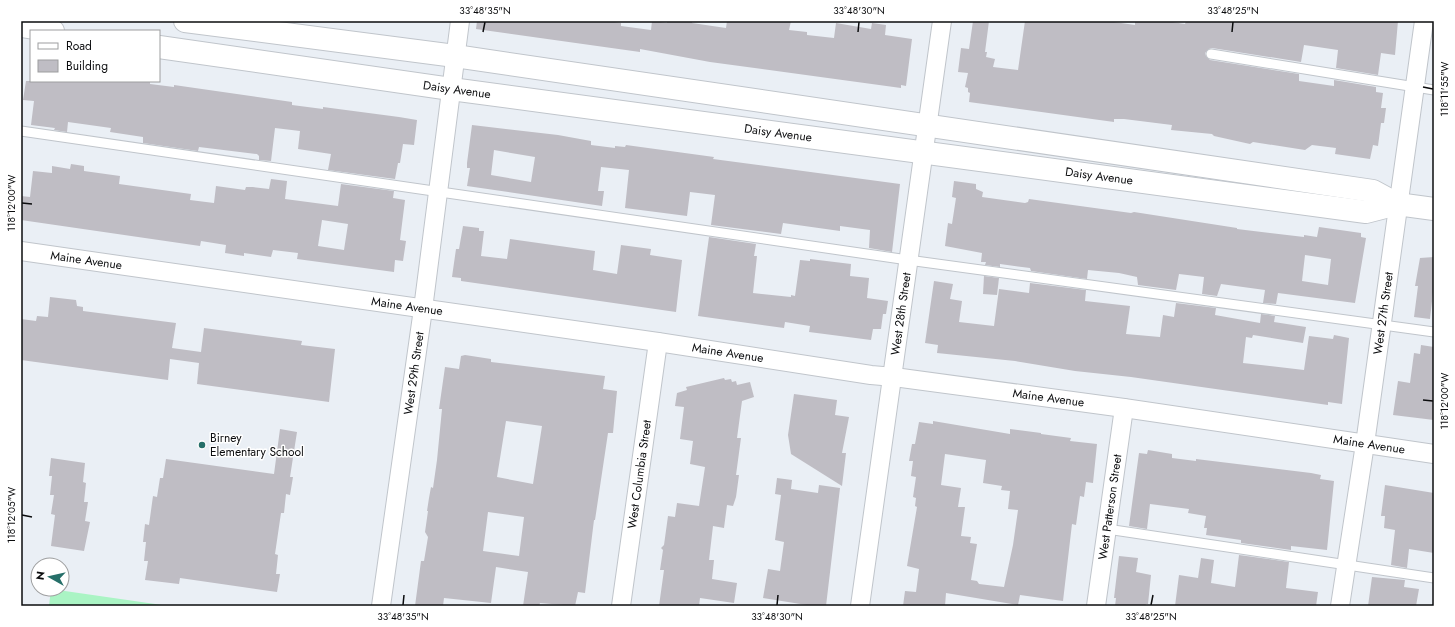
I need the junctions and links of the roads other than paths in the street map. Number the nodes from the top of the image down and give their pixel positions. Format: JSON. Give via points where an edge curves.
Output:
{"nodes":[{"id":1,"x":185,"y":21,"type":"edge"},
{"id":2,"x":460,"y":21,"type":"edge"},
{"id":3,"x":942,"y":21,"type":"edge"},
{"id":4,"x":1424,"y":21,"type":"edge"},
{"id":5,"x":21,"y":26,"type":"edge"},
{"id":6,"x":47,"y":30,"type":"edge"},
{"id":7,"x":160,"y":46,"type":"edge"},
{"id":8,"x":1211,"y":54,"type":"dead end"},
{"id":9,"x":455,"y":56,"type":"junction"},
{"id":10,"x":1414,"y":87,"type":"junction"},
{"id":11,"x":451,"y":90,"type":"junction"},
{"id":12,"x":1434,"y":90,"type":"edge"},
{"id":13,"x":928,"y":125,"type":"junction"},
{"id":14,"x":21,"y":131,"type":"edge"},
{"id":15,"x":923,"y":154,"type":"junction"},
{"id":16,"x":437,"y":192,"type":"junction"},
{"id":17,"x":1397,"y":204,"type":"junction"},
{"id":18,"x":1434,"y":209,"type":"edge"},
{"id":19,"x":21,"y":251,"type":"edge"},
{"id":20,"x":908,"y":260,"type":"junction"},
{"id":21,"x":422,"y":309,"type":"junction"},
{"id":22,"x":1380,"y":324,"type":"junction"},
{"id":23,"x":1434,"y":332,"type":"edge"},
{"id":24,"x":658,"y":342,"type":"junction"},
{"id":25,"x":894,"y":377,"type":"junction"},
{"id":26,"x":1124,"y":408,"type":"junction"},
{"id":27,"x":1365,"y":444,"type":"junction"},
{"id":28,"x":1434,"y":454,"type":"edge"},
{"id":29,"x":1107,"y":529,"type":"junction"},
{"id":30,"x":1346,"y":566,"type":"junction"},
{"id":31,"x":1434,"y":578,"type":"edge"},
{"id":32,"x":381,"y":606,"type":"edge"},
{"id":33,"x":621,"y":606,"type":"edge"},
{"id":34,"x":860,"y":606,"type":"edge"},
{"id":35,"x":1096,"y":606,"type":"edge"},
{"id":36,"x":1340,"y":606,"type":"edge"}],
"edges":[{"from":1,"to":9,"type":"street","name":"Daisy Avenue"},
{"from":2,"to":9,"type":"street","name":"West 29th Street"},
{"from":3,"to":13,"type":"street","name":"West 28th Street"},
{"from":4,"to":10,"type":"street","name":"West 27th Street"},
{"from":5,"to":6,"type":"street"},
{"from":7,"to":11,"type":"street","name":"Daisy Avenue"},
{"from":8,"to":10,"type":"lane"},
{"from":9,"to":11,"type":"street","name":"West 29th Street"},
{"from":9,"to":13,"type":"street","name":"Daisy Avenue"},
{"from":10,"to":12,"type":"lane"},
{"from":10,"to":17,"type":"street","name":"West 27th Street"},
{"from":11,"to":15,"type":"street","name":"Daisy Avenue"},
{"from":11,"to":16,"type":"street","name":"West 29th Street"},
{"from":13,"to":15,"type":"street","name":"West 28th Street"},
{"from":13,"to":17,"type":"street","name":"Daisy Avenue","via":[[1373,191]]},
{"from":14,"to":16,"type":"lane"},
{"from":15,"to":17,"type":"street","name":"Daisy Avenue","via":[[1366,212]]},
{"from":15,"to":20,"type":"street","name":"West 28th Street"},
{"from":16,"to":20,"type":"lane"},
{"from":16,"to":21,"type":"street","name":"West 29th Street"},
{"from":17,"to":18,"type":"street","name":"Daisy Avenue"},
{"from":17,"to":22,"type":"street","name":"West 27th Street"},
{"from":19,"to":21,"type":"street","name":"Maine Avenue"},
{"from":20,"to":22,"type":"lane"},
{"from":20,"to":25,"type":"street","name":"West 28th Street"},
{"from":21,"to":24,"type":"street","name":"Maine Avenue"},
{"from":21,"to":32,"type":"street","name":"West 29th Street"},
{"from":22,"to":23,"type":"lane"},
{"from":22,"to":27,"type":"street","name":"West 27th Street"},
{"from":24,"to":25,"type":"street","name":"Maine Avenue"},
{"from":24,"to":33,"type":"street","name":"West Columbia Street"},
{"from":25,"to":26,"type":"street","name":"Maine Avenue"},
{"from":25,"to":34,"type":"street","name":"West 28th Street"},
{"from":26,"to":27,"type":"street","name":"Maine Avenue"},
{"from":26,"to":29,"type":"street","name":"West Patterson Street"},
{"from":27,"to":28,"type":"street","name":"Maine Avenue"},
{"from":27,"to":30,"type":"street","name":"West 27th Street"},
{"from":29,"to":30,"type":"lane"},
{"from":29,"to":35,"type":"street","name":"West Patterson Street"},
{"from":30,"to":31,"type":"lane"},
{"from":30,"to":36,"type":"street","name":"West 27th Street"}]}
